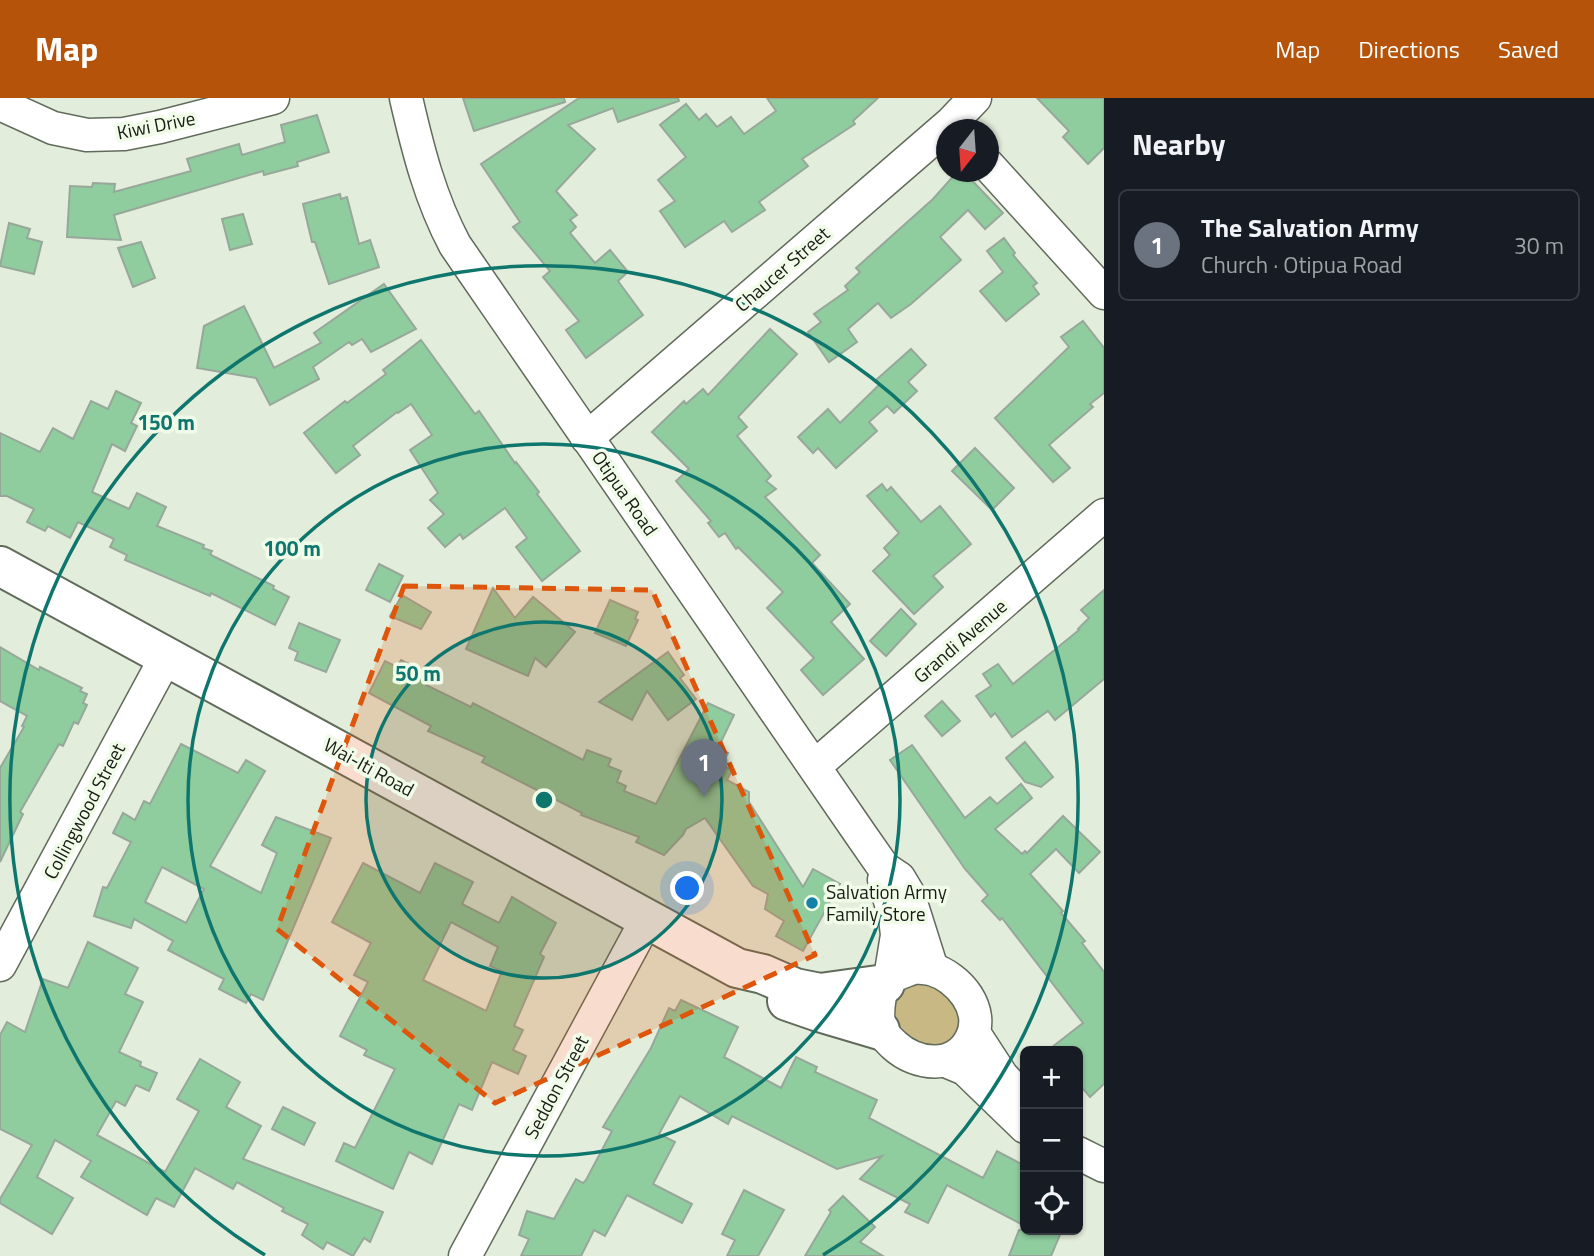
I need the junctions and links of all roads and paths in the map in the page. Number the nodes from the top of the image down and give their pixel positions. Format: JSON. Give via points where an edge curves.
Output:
{"nodes":[{"id":1,"x":273,"y":98,"type":"edge"},
{"id":2,"x":406,"y":98,"type":"edge"},
{"id":3,"x":975,"y":98,"type":"edge"},
{"id":4,"x":0,"y":104,"type":"edge"},
{"id":5,"x":959,"y":119,"type":"edge"},
{"id":6,"x":936,"y":141,"type":"edge"},
{"id":7,"x":999,"y":176,"type":"edge"},
{"id":8,"x":1104,"y":293,"type":"edge"},
{"id":9,"x":587,"y":438,"type":"junction"},
{"id":10,"x":1104,"y":515,"type":"edge"},
{"id":11,"x":0,"y":566,"type":"edge"},
{"id":12,"x":166,"y":657,"type":"junction"},
{"id":13,"x":815,"y":766,"type":"junction"},
{"id":14,"x":884,"y":868,"type":"junction"},
{"id":15,"x":647,"y":919,"type":"junction"},
{"id":16,"x":0,"y":965,"type":"edge"},
{"id":17,"x":737,"y":968,"type":"junction"},
{"id":18,"x":932,"y":969,"type":"junction"},
{"id":19,"x":887,"y":981,"type":"junction"},
{"id":20,"x":880,"y":1030,"type":"junction"},
{"id":21,"x":974,"y":1033,"type":"junction"},
{"id":22,"x":946,"y":1061,"type":"junction"},
{"id":23,"x":1020,"y":1096,"type":"edge"},
{"id":24,"x":1020,"y":1122,"type":"edge"},
{"id":25,"x":1083,"y":1156,"type":"edge"},
{"id":26,"x":1104,"y":1166,"type":"edge"},
{"id":27,"x":465,"y":1256,"type":"edge"}],
"edges":[{"from":1,"to":4,"type":"street","name":"Kiwi Drive","via":[[160,127],[87,135],[53,128]]},
{"from":2,"to":9,"type":"street","name":"Otipua Road","via":[[424,175],[439,215]]},
{"from":3,"to":5,"type":"street","name":"Chaucer Street"},
{"from":6,"to":9,"type":"street","name":"Chaucer Street"},
{"from":7,"to":8,"type":"street"},
{"from":9,"to":13,"type":"street","name":"Otipua Road"},
{"from":10,"to":13,"type":"street","name":"Grandi Avenue"},
{"from":11,"to":12,"type":"main road","name":"Wai-Iti Road"},
{"from":12,"to":15,"type":"main road","name":"Wai-Iti Road"},
{"from":12,"to":16,"type":"street","name":"Collingwood Street"},
{"from":13,"to":14,"type":"street","name":"Otipua Road"},
{"from":14,"to":18,"type":"street","name":"Otipua Road","via":[[899,878],[908,893]]},
{"from":14,"to":19,"type":"street","name":"Otipua Road","via":[[883,884],[897,935]]},
{"from":15,"to":17,"type":"main road","name":"Wai-Iti Road"},
{"from":15,"to":27,"type":"street","name":"Seddon Street"},
{"from":17,"to":19,"type":"main road","name":"Wai-Iti Road","via":[[820,993]]},
{"from":17,"to":20,"type":"main road","name":"Wai-Iti Road","via":[[749,983],[782,999]]},
{"from":18,"to":19,"type":"street","via":[[915,967]]},
{"from":18,"to":21,"type":"street","via":[[962,988],[971,1001]]},
{"from":19,"to":20,"type":"street","via":[[877,1009]]},
{"from":20,"to":22,"type":"street","via":[[917,1060]]},
{"from":21,"to":22,"type":"street","via":[[966,1048]]},
{"from":21,"to":23,"type":"street"},
{"from":22,"to":24,"type":"street","via":[[965,1069]]},
{"from":25,"to":26,"type":"street"}]}
